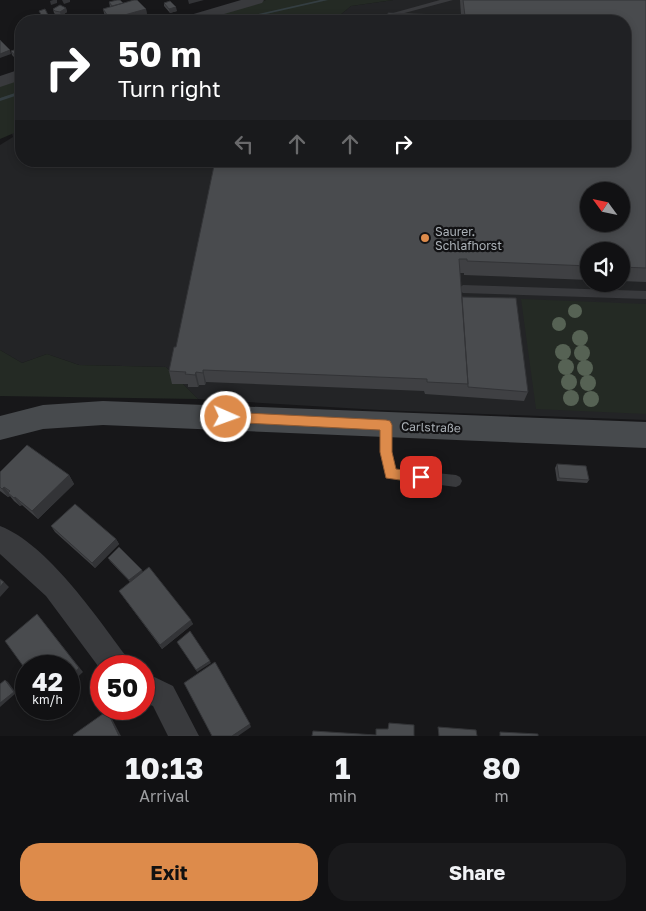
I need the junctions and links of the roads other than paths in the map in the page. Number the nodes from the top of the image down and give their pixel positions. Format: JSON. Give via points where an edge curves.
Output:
{"nodes":[{"id":1,"x":258,"y":0,"type":"edge"},
{"id":2,"x":449,"y":0,"type":"edge"},
{"id":3,"x":397,"y":13,"type":"edge"},
{"id":4,"x":205,"y":15,"type":"edge"},
{"id":5,"x":15,"y":76,"type":"edge"},
{"id":6,"x":0,"y":82,"type":"edge"},
{"id":7,"x":463,"y":289,"type":"edge"},
{"id":8,"x":646,"y":295,"type":"edge"},
{"id":9,"x":386,"y":425,"type":"junction"},
{"id":10,"x":4,"y":426,"type":"edge"},
{"id":11,"x":646,"y":435,"type":"edge"},
{"id":12,"x":456,"y":481,"type":"dead end"},
{"id":13,"x":0,"y":538,"type":"edge"},
{"id":14,"x":108,"y":655,"type":"edge"},
{"id":15,"x":155,"y":692,"type":"edge"},
{"id":16,"x":184,"y":736,"type":"edge"}],
"edges":[{"from":1,"to":4,"type":"street"},
{"from":2,"to":3,"type":"lane"},
{"from":5,"to":6,"type":"street"},
{"from":7,"to":8,"type":"lane"},
{"from":9,"to":10,"type":"main road","name":"Carlstraße","via":[[103,413],[43,417]]},
{"from":9,"to":11,"type":"main road","name":"Carlstraße"},
{"from":9,"to":12,"type":"lane","via":[[386,452],[391,474]]},
{"from":13,"to":14,"type":"street","via":[[56,587]]},
{"from":15,"to":16,"type":"street","via":[[163,696]]}]}
